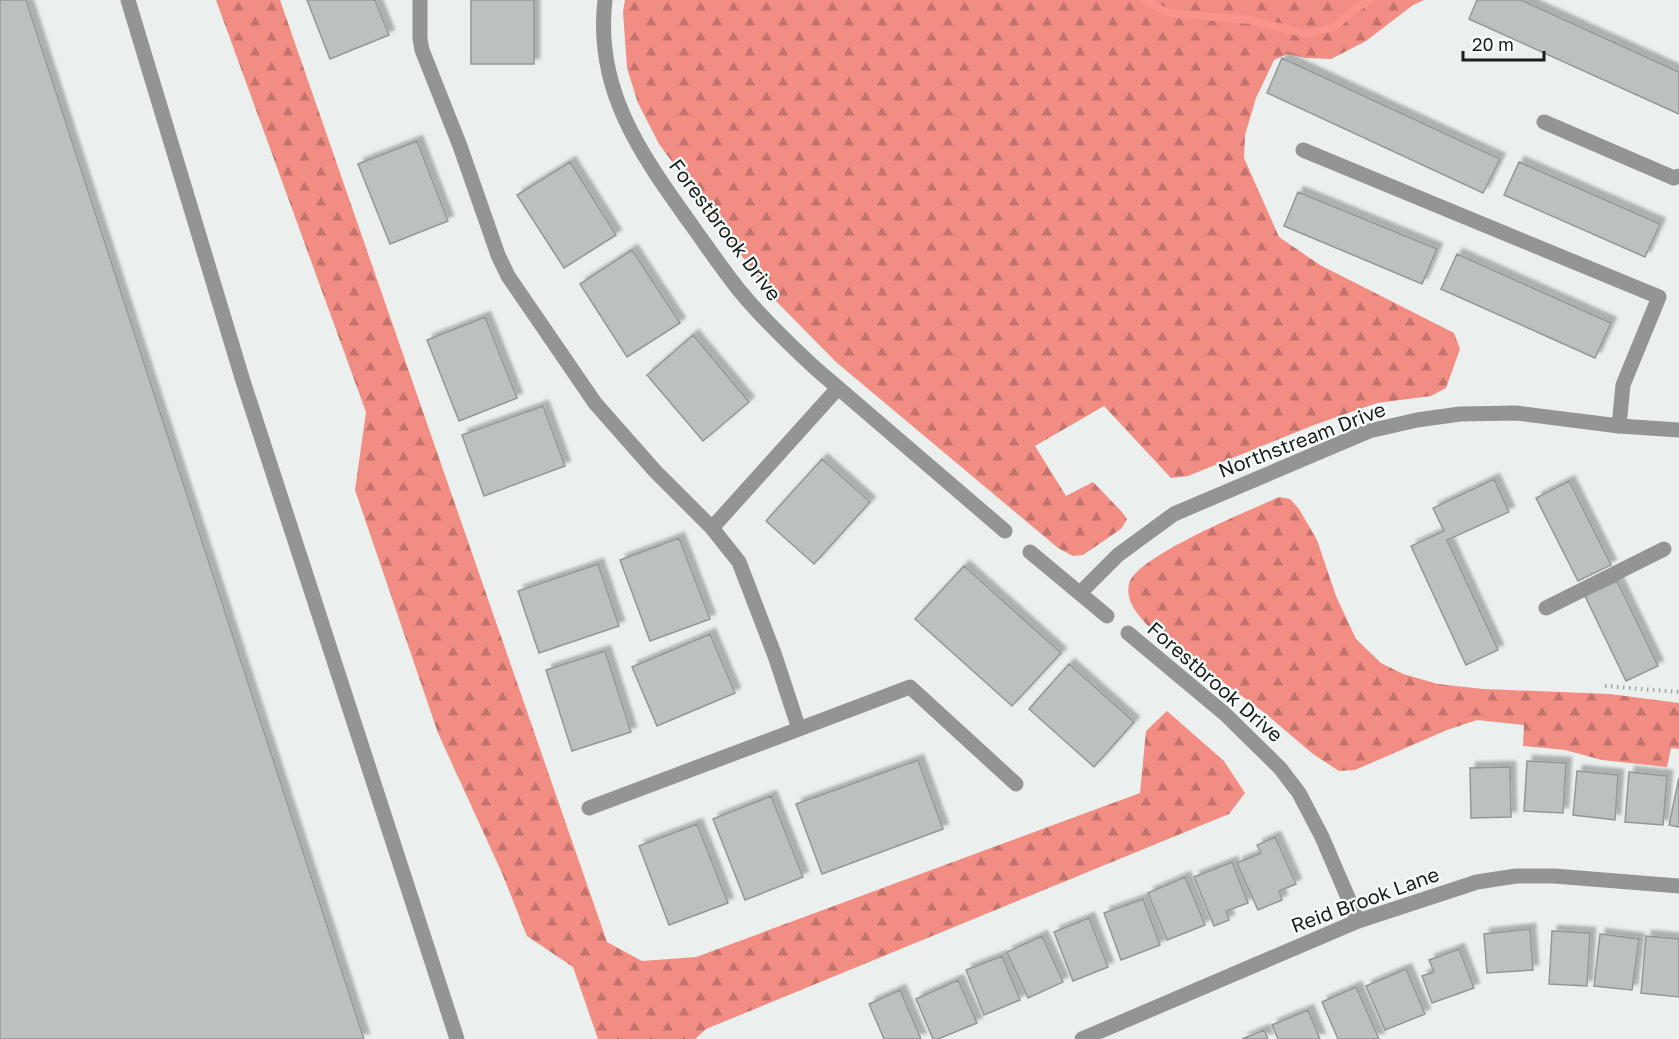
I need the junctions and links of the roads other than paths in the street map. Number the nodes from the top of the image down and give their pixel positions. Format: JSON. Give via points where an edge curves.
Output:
{"nodes":[{"id":1,"x":128,"y":0,"type":"edge"},
{"id":2,"x":420,"y":0,"type":"edge"},
{"id":3,"x":605,"y":0,"type":"edge"},
{"id":4,"x":1544,"y":122,"type":"dead end"},
{"id":5,"x":1303,"y":150,"type":"dead end"},
{"id":6,"x":1679,"y":176,"type":"edge"},
{"id":7,"x":838,"y":387,"type":"junction"},
{"id":8,"x":1619,"y":426,"type":"junction"},
{"id":9,"x":1679,"y":430,"type":"edge"},
{"id":10,"x":712,"y":528,"type":"junction"},
{"id":11,"x":1005,"y":531,"type":"dead end"},
{"id":12,"x":1664,"y":549,"type":"dead end"},
{"id":13,"x":1030,"y":552,"type":"dead end"},
{"id":14,"x":1080,"y":593,"type":"junction"},
{"id":15,"x":1546,"y":608,"type":"dead end"},
{"id":16,"x":1107,"y":616,"type":"dead end"},
{"id":17,"x":1128,"y":633,"type":"dead end"},
{"id":18,"x":799,"y":729,"type":"junction"},
{"id":19,"x":1017,"y":784,"type":"dead end"},
{"id":20,"x":589,"y":808,"type":"dead end"},
{"id":21,"x":1679,"y":886,"type":"edge"},
{"id":22,"x":1358,"y":921,"type":"junction"},
{"id":23,"x":1118,"y":1032,"type":"edge"},
{"id":24,"x":457,"y":1039,"type":"edge"},
{"id":25,"x":1082,"y":1039,"type":"edge"}],
"edges":[{"from":1,"to":24,"type":"street","via":[[247,392]]},
{"from":2,"to":10,"type":"street","via":[[422,50],[508,276],[595,403]]},
{"from":3,"to":7,"type":"street","name":"Forestbrook Drive","via":[[606,59],[616,100],[653,171],[739,290],[789,344]]},
{"from":4,"to":6,"type":"street","via":[[1674,178]]},
{"from":5,"to":8,"type":"street","via":[[1659,297],[1623,385]]},
{"from":7,"to":10,"type":"street"},
{"from":7,"to":11,"type":"street","name":"Forestbrook Drive"},
{"from":8,"to":9,"type":"street","name":"Northstream Drive"},
{"from":8,"to":14,"type":"street","name":"Northstream Drive","via":[[1516,413],[1460,414],[1369,431],[1174,514],[1118,555]]},
{"from":10,"to":18,"type":"street","via":[[740,562]]},
{"from":12,"to":15,"type":"street"},
{"from":13,"to":14,"type":"street"},
{"from":14,"to":16,"type":"street"},
{"from":17,"to":22,"type":"street","name":"Forestbrook Drive","via":[[1225,714],[1280,768],[1299,793],[1322,837]]},
{"from":18,"to":19,"type":"street","via":[[910,687]]},
{"from":18,"to":20,"type":"street"},
{"from":21,"to":22,"type":"street","name":"Reid Brook Lane","via":[[1516,876],[1476,882]]},
{"from":22,"to":23,"type":"street","name":"Reid Brook Lane"},
{"from":23,"to":25,"type":"street","name":"Reid Brook Lane"}]}
